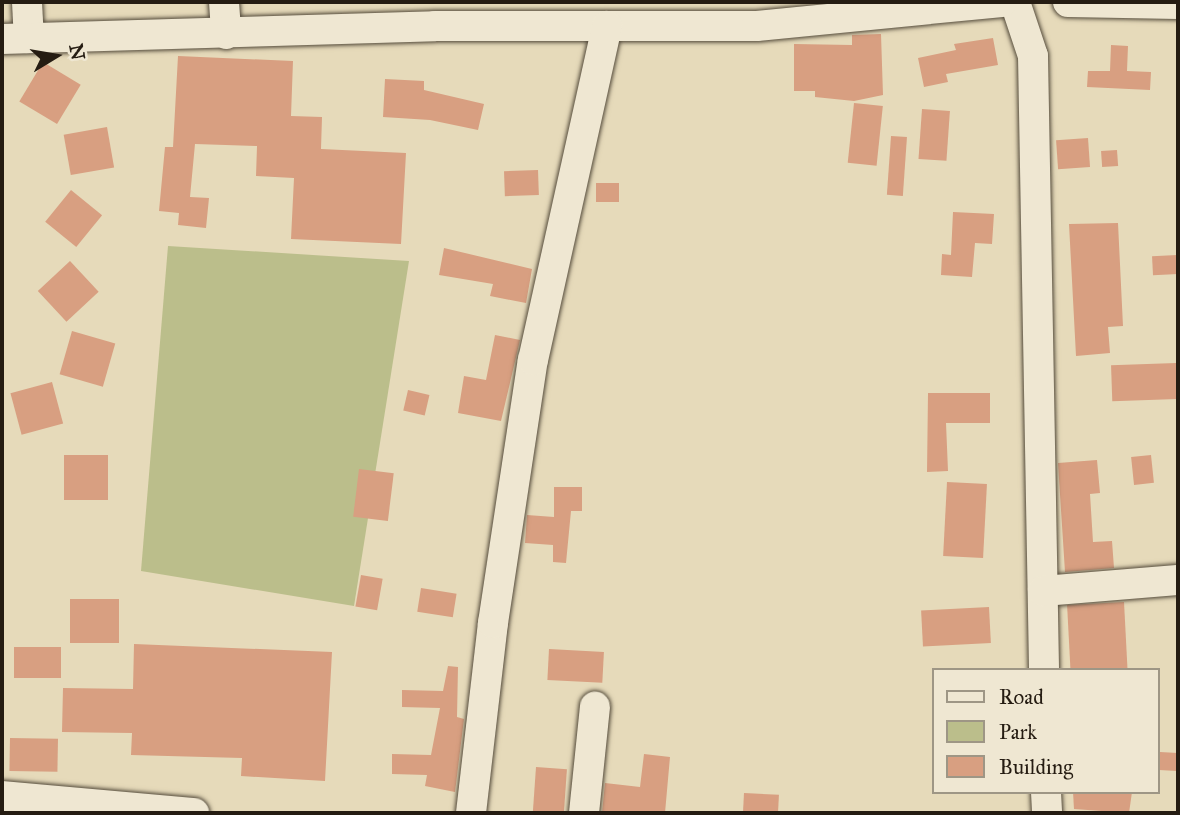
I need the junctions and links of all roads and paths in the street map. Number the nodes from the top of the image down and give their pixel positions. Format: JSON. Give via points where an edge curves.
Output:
{"nodes":[{"id":1,"x":27,"y":2,"type":"edge"},
{"id":2,"x":224,"y":2,"type":"edge"},
{"id":3,"x":1002,"y":2,"type":"edge"},
{"id":4,"x":1015,"y":2,"type":"edge"},
{"id":5,"x":1068,"y":2,"type":"edge"},
{"id":6,"x":1178,"y":4,"type":"edge"},
{"id":7,"x":434,"y":14,"type":"edge"},
{"id":8,"x":607,"y":26,"type":"junction"},
{"id":9,"x":226,"y":34,"type":"junction"},
{"id":10,"x":15,"y":39,"type":"edge"},
{"id":11,"x":1178,"y":580,"type":"edge"},
{"id":12,"x":1043,"y":592,"type":"junction"},
{"id":13,"x":1044,"y":668,"type":"edge"},
{"id":14,"x":595,"y":707,"type":"dead end"},
{"id":15,"x":1046,"y":794,"type":"edge"},
{"id":16,"x":2,"y":796,"type":"edge"},
{"id":17,"x":194,"y":813,"type":"edge"},
{"id":18,"x":471,"y":813,"type":"edge"},
{"id":19,"x":584,"y":813,"type":"edge"},
{"id":20,"x":1047,"y":813,"type":"edge"}],
"edges":[{"from":1,"to":10,"type":"street"},
{"from":2,"to":9,"type":"street"},
{"from":3,"to":8,"type":"street","via":[[757,26]]},
{"from":4,"to":12,"type":"street","via":[[1033,57]]},
{"from":5,"to":6,"type":"street"},
{"from":7,"to":8,"type":"street"},
{"from":7,"to":9,"type":"street"},
{"from":8,"to":18,"type":"street","via":[[533,360],[493,623]]},
{"from":9,"to":10,"type":"street"},
{"from":11,"to":12,"type":"street"},
{"from":12,"to":13,"type":"street"},
{"from":14,"to":19,"type":"street"},
{"from":15,"to":20,"type":"street"},
{"from":16,"to":17,"type":"street"}]}
